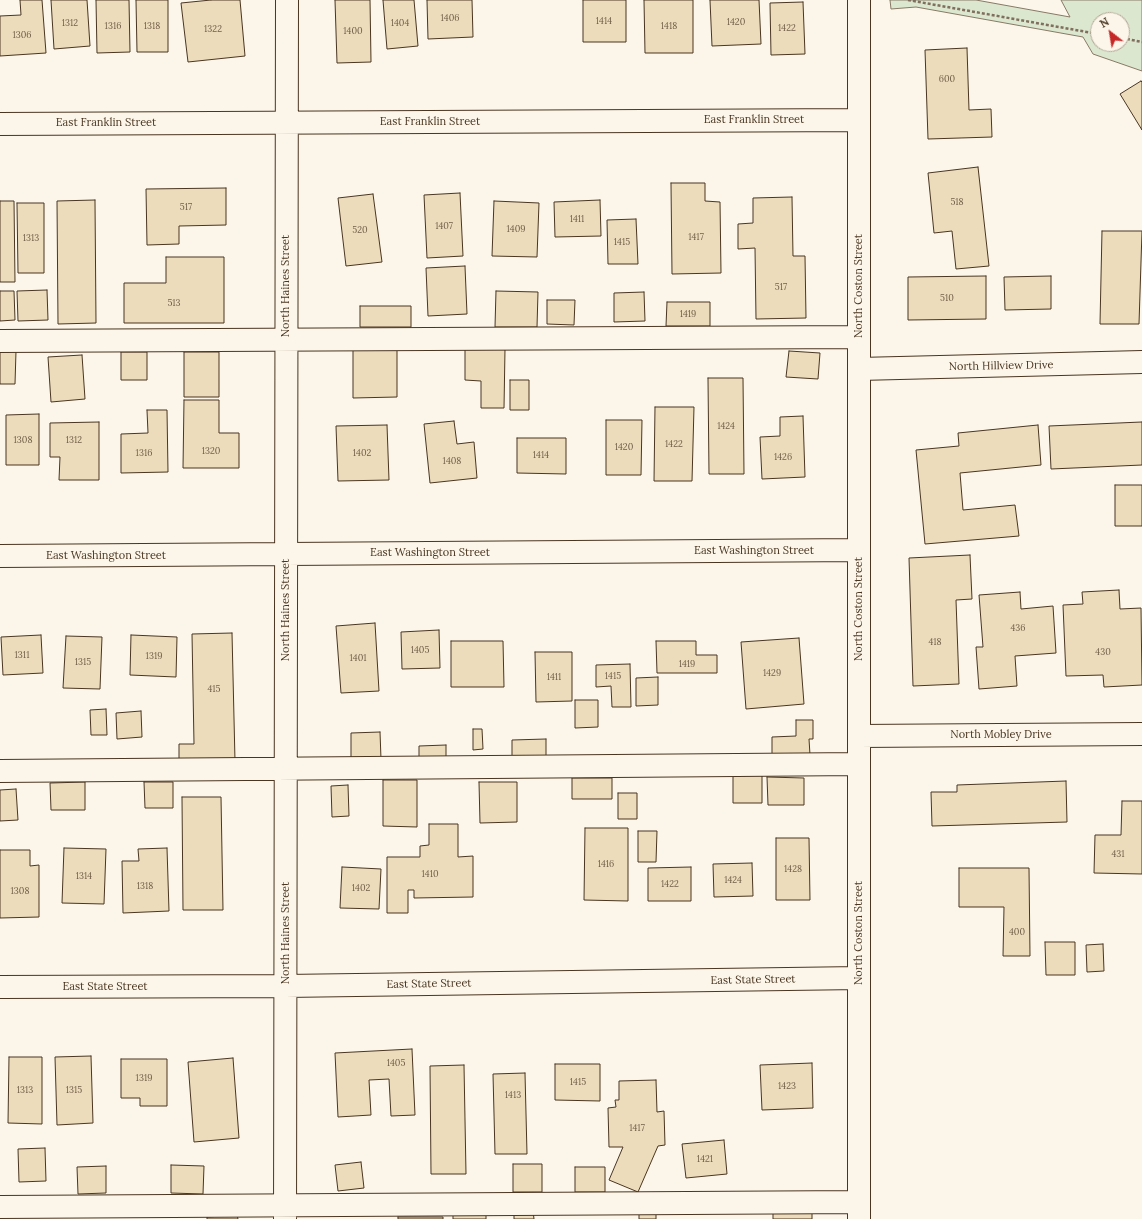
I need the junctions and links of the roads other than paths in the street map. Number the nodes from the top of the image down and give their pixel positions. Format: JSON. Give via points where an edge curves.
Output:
{"nodes":[{"id":1,"x":286,"y":0,"type":"edge"},
{"id":2,"x":859,"y":0,"type":"edge"},
{"id":3,"x":859,"y":120,"type":"junction"},
{"id":4,"x":286,"y":122,"type":"junction"},
{"id":5,"x":0,"y":124,"type":"edge"},
{"id":6,"x":859,"y":337,"type":"junction"},
{"id":7,"x":286,"y":340,"type":"junction"},
{"id":8,"x":0,"y":341,"type":"edge"},
{"id":9,"x":1142,"y":362,"type":"edge"},
{"id":10,"x":859,"y":369,"type":"junction"},
{"id":11,"x":859,"y":550,"type":"junction"},
{"id":12,"x":286,"y":555,"type":"junction"},
{"id":13,"x":0,"y":556,"type":"edge"},
{"id":14,"x":1142,"y":734,"type":"edge"},
{"id":15,"x":859,"y":736,"type":"junction"},
{"id":16,"x":859,"y":764,"type":"junction"},
{"id":17,"x":286,"y":769,"type":"junction"},
{"id":18,"x":0,"y":771,"type":"edge"},
{"id":19,"x":859,"y":978,"type":"junction"},
{"id":20,"x":285,"y":986,"type":"junction"},
{"id":21,"x":0,"y":988,"type":"edge"},
{"id":22,"x":0,"y":1207,"type":"edge"},
{"id":23,"x":859,"y":1211,"type":"edge"},
{"id":24,"x":285,"y":1212,"type":"edge"}],
"edges":[{"from":1,"to":4,"type":"street","name":"North Haines Street"},
{"from":2,"to":3,"type":"street","name":"North Coston Street"},
{"from":3,"to":4,"type":"street","name":"East Franklin Street"},
{"from":3,"to":6,"type":"street","name":"North Coston Street"},
{"from":4,"to":5,"type":"street","name":"East Franklin Street"},
{"from":4,"to":7,"type":"street","name":"North Haines Street"},
{"from":6,"to":7,"type":"street"},
{"from":6,"to":10,"type":"street","name":"North Coston Street"},
{"from":7,"to":8,"type":"street"},
{"from":7,"to":12,"type":"street","name":"North Haines Street"},
{"from":9,"to":10,"type":"street","name":"North Hillview Drive"},
{"from":10,"to":11,"type":"street","name":"North Coston Street"},
{"from":11,"to":12,"type":"street","name":"East Washington Street"},
{"from":11,"to":15,"type":"street","name":"North Coston Street"},
{"from":12,"to":13,"type":"street","name":"East Washington Street"},
{"from":12,"to":17,"type":"street","name":"North Haines Street"},
{"from":14,"to":15,"type":"street","name":"North Mobley Drive"},
{"from":15,"to":16,"type":"street","name":"North Coston Street"},
{"from":16,"to":17,"type":"street"},
{"from":16,"to":19,"type":"street","name":"North Coston Street"},
{"from":17,"to":18,"type":"street"},
{"from":17,"to":20,"type":"street","name":"North Haines Street"},
{"from":19,"to":20,"type":"street","name":"East State Street"},
{"from":19,"to":23,"type":"street","name":"North Coston Street"},
{"from":20,"to":21,"type":"street","name":"East State Street"},
{"from":20,"to":24,"type":"street","name":"North Haines Street"},
{"from":22,"to":24,"type":"street"},
{"from":23,"to":24,"type":"street"}]}
